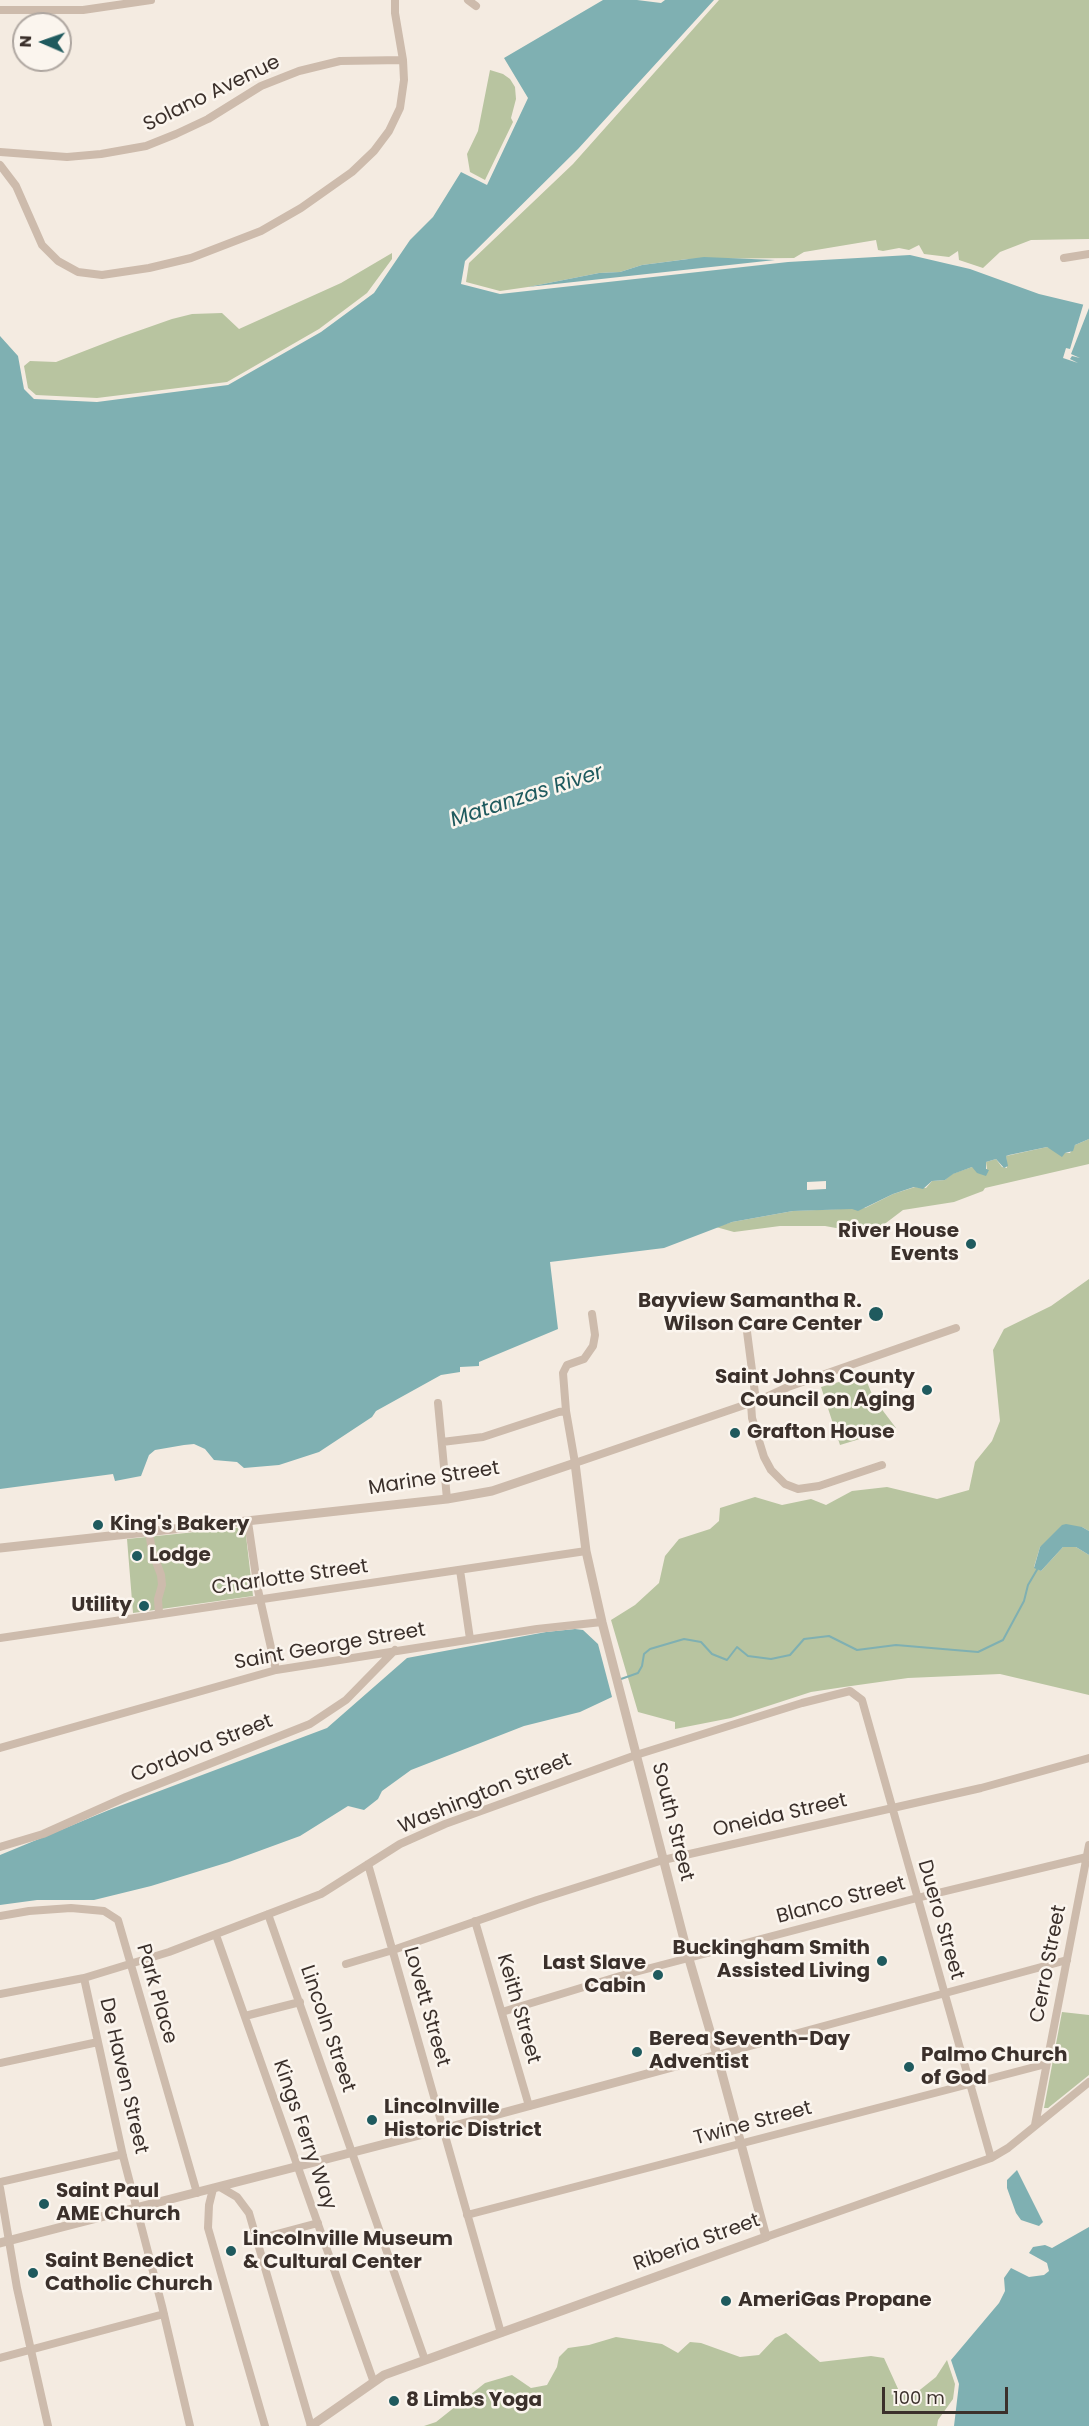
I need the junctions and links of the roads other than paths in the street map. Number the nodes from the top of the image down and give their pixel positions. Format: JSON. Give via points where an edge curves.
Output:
{"nodes":[{"id":1,"x":151,"y":0,"type":"edge"},
{"id":2,"x":395,"y":0,"type":"edge"},
{"id":3,"x":468,"y":0,"type":"edge"},
{"id":4,"x":476,"y":6,"type":"dead end"},
{"id":5,"x":0,"y":10,"type":"edge"},
{"id":6,"x":403,"y":60,"type":"junction"},
{"id":7,"x":0,"y":152,"type":"edge"},
{"id":8,"x":0,"y":165,"type":"edge"},
{"id":9,"x":1089,"y":254,"type":"edge"},
{"id":10,"x":1064,"y":258,"type":"dead end"},
{"id":11,"x":592,"y":1314,"type":"dead end"},
{"id":12,"x":746,"y":1324,"type":"dead end"},
{"id":13,"x":956,"y":1328,"type":"dead end"},
{"id":14,"x":754,"y":1402,"type":"junction"},
{"id":15,"x":438,"y":1403,"type":"dead end"},
{"id":16,"x":566,"y":1412,"type":"junction"},
{"id":17,"x":442,"y":1442,"type":"junction"},
{"id":18,"x":575,"y":1463,"type":"junction"},
{"id":19,"x":882,"y":1465,"type":"dead end"},
{"id":20,"x":447,"y":1499,"type":"junction"},
{"id":21,"x":248,"y":1522,"type":"junction"},
{"id":22,"x":149,"y":1532,"type":"junction"},
{"id":23,"x":0,"y":1548,"type":"edge"},
{"id":24,"x":586,"y":1551,"type":"junction"},
{"id":25,"x":460,"y":1570,"type":"junction"},
{"id":26,"x":261,"y":1600,"type":"junction"},
{"id":27,"x":159,"y":1614,"type":"junction"},
{"id":28,"x":602,"y":1622,"type":"junction"},
{"id":29,"x":0,"y":1638,"type":"edge"},
{"id":30,"x":470,"y":1640,"type":"junction"},
{"id":31,"x":395,"y":1650,"type":"junction"},
{"id":32,"x":276,"y":1670,"type":"junction"},
{"id":33,"x":855,"y":1692,"type":"joint"},
{"id":34,"x":0,"y":1748,"type":"edge"},
{"id":35,"x":636,"y":1755,"type":"junction"},
{"id":36,"x":1089,"y":1758,"type":"edge"},
{"id":37,"x":890,"y":1807,"type":"junction"},
{"id":38,"x":1089,"y":1845,"type":"edge"},
{"id":39,"x":0,"y":1847,"type":"edge"},
{"id":40,"x":1087,"y":1857,"type":"junction"},
{"id":41,"x":663,"y":1860,"type":"junction"},
{"id":42,"x":368,"y":1864,"type":"junction"},
{"id":43,"x":917,"y":1898,"type":"junction"},
{"id":44,"x":268,"y":1914,"type":"junction"},
{"id":45,"x":0,"y":1916,"type":"edge"},
{"id":46,"x":475,"y":1921,"type":"junction"},
{"id":47,"x":216,"y":1935,"type":"junction"},
{"id":48,"x":393,"y":1950,"type":"junction"},
{"id":49,"x":689,"y":1959,"type":"junction"},
{"id":50,"x":1067,"y":1960,"type":"junction"},
{"id":51,"x":131,"y":1964,"type":"junction"},
{"id":52,"x":346,"y":1964,"type":"dead end"},
{"id":53,"x":84,"y":1978,"type":"junction"},
{"id":54,"x":943,"y":1992,"type":"junction"},
{"id":55,"x":0,"y":1994,"type":"edge"},
{"id":56,"x":300,"y":2002,"type":"junction"},
{"id":57,"x":502,"y":2012,"type":"junction"},
{"id":58,"x":245,"y":2016,"type":"junction"},
{"id":59,"x":98,"y":2042,"type":"junction"},
{"id":60,"x":717,"y":2055,"type":"junction"},
{"id":61,"x":0,"y":2063,"type":"edge"},
{"id":62,"x":1046,"y":2064,"type":"junction"},
{"id":63,"x":1089,"y":2082,"type":"edge"},
{"id":64,"x":969,"y":2083,"type":"junction"},
{"id":65,"x":528,"y":2106,"type":"junction"},
{"id":66,"x":1035,"y":2125,"type":"junction"},
{"id":67,"x":443,"y":2129,"type":"junction"},
{"id":68,"x":741,"y":2145,"type":"junction"},
{"id":69,"x":353,"y":2152,"type":"junction"},
{"id":70,"x":123,"y":2156,"type":"junction"},
{"id":71,"x":991,"y":2158,"type":"junction"},
{"id":72,"x":298,"y":2167,"type":"junction"},
{"id":73,"x":0,"y":2182,"type":"edge"},
{"id":74,"x":0,"y":2188,"type":"edge"},
{"id":75,"x":217,"y":2188,"type":"junction"},
{"id":76,"x":197,"y":2193,"type":"junction"},
{"id":77,"x":136,"y":2208,"type":"junction"},
{"id":78,"x":468,"y":2215,"type":"junction"},
{"id":79,"x":318,"y":2223,"type":"junction"},
{"id":80,"x":766,"y":2237,"type":"junction"},
{"id":81,"x":258,"y":2239,"type":"junction"},
{"id":82,"x":4,"y":2242,"type":"edge"},
{"id":83,"x":164,"y":2314,"type":"junction"},
{"id":84,"x":501,"y":2333,"type":"junction"},
{"id":85,"x":31,"y":2350,"type":"junction"},
{"id":86,"x":0,"y":2358,"type":"edge"},
{"id":87,"x":425,"y":2360,"type":"junction"},
{"id":88,"x":373,"y":2380,"type":"junction"},
{"id":89,"x":48,"y":2426,"type":"edge"},
{"id":90,"x":190,"y":2426,"type":"edge"},
{"id":91,"x":265,"y":2426,"type":"edge"},
{"id":92,"x":311,"y":2426,"type":"edge"}],
"edges":[{"from":1,"to":5,"type":"street","via":[[83,10]]},
{"from":2,"to":6,"type":"street"},
{"from":3,"to":4,"type":"street"},
{"from":6,"to":7,"type":"street","name":"Solano Avenue","via":[[340,62],[299,71],[261,86],[176,135],[146,146],[67,157]]},
{"from":6,"to":8,"type":"street","via":[[403,95],[396,119],[363,163],[288,217],[191,258],[102,275],[67,267],[42,245],[16,186]]},
{"from":9,"to":10,"type":"street"},
{"from":11,"to":16,"type":"street","name":"South Street","via":[[593,1346],[584,1359],[564,1368]]},
{"from":12,"to":14,"type":"street"},
{"from":13,"to":14,"type":"street","name":"Marine Street"},
{"from":14,"to":18,"type":"street","name":"Marine Street"},
{"from":14,"to":19,"type":"street","via":[[752,1418],[764,1457],[785,1484],[798,1489],[819,1485]]},
{"from":15,"to":17,"type":"street"},
{"from":16,"to":17,"type":"street","via":[[483,1437]]},
{"from":16,"to":18,"type":"street","name":"South Street"},
{"from":17,"to":20,"type":"street"},
{"from":18,"to":20,"type":"street","name":"Marine Street","via":[[492,1491]]},
{"from":18,"to":24,"type":"street","name":"South Street"},
{"from":20,"to":21,"type":"street","name":"Marine Street"},
{"from":21,"to":22,"type":"street","name":"Marine Street"},
{"from":21,"to":26,"type":"street"},
{"from":22,"to":23,"type":"street","name":"Marine Street"},
{"from":22,"to":27,"type":"street","via":[[161,1575]]},
{"from":24,"to":25,"type":"street","name":"Charlotte Street"},
{"from":24,"to":28,"type":"street","name":"South Street"},
{"from":25,"to":26,"type":"street","name":"Charlotte Street"},
{"from":25,"to":30,"type":"street"},
{"from":26,"to":27,"type":"street","name":"Charlotte Street"},
{"from":26,"to":32,"type":"street"},
{"from":27,"to":29,"type":"street","name":"Charlotte Street"},
{"from":28,"to":30,"type":"street","name":"Saint George Street"},
{"from":28,"to":35,"type":"street","name":"South Street"},
{"from":30,"to":31,"type":"street","name":"Saint George Street"},
{"from":31,"to":32,"type":"street","name":"Saint George Street"},
{"from":31,"to":39,"type":"street","name":"Cordova Street","via":[[346,1700],[310,1724],[43,1834]]},
{"from":32,"to":34,"type":"street","name":"Saint George Street"},
{"from":33,"to":35,"type":"street","name":"Washington Street","via":[[834,1694]]},
{"from":33,"to":37,"type":"street","name":"Duero Street","via":[[862,1700]]},
{"from":35,"to":41,"type":"street","name":"South Street"},
{"from":35,"to":42,"type":"street","name":"Washington Street","via":[[445,1824]]},
{"from":36,"to":37,"type":"street","name":"Oneida Street","via":[[981,1788]]},
{"from":37,"to":41,"type":"street","name":"Oneida Street"},
{"from":37,"to":43,"type":"street","name":"Duero Street"},
{"from":38,"to":40,"type":"street","name":"Cerro Street"},
{"from":40,"to":43,"type":"street","name":"Blanco Street"},
{"from":40,"to":50,"type":"street","name":"Cerro Street"},
{"from":41,"to":46,"type":"street","name":"Oneida Street"},
{"from":41,"to":49,"type":"street","name":"South Street"},
{"from":42,"to":44,"type":"street","name":"Washington Street","via":[[321,1894]]},
{"from":42,"to":48,"type":"street","name":"Lovett Street"},
{"from":43,"to":49,"type":"street","name":"Blanco Street"},
{"from":43,"to":54,"type":"street","name":"Duero Street"},
{"from":44,"to":47,"type":"street","name":"Washington Street"},
{"from":44,"to":56,"type":"street","name":"Lincoln Street"},
{"from":45,"to":51,"type":"street","name":"Park Place","via":[[50,1909],[104,1911],[117,1920]]},
{"from":46,"to":48,"type":"street","name":"Oneida Street"},
{"from":46,"to":57,"type":"street","name":"Keith Street"},
{"from":47,"to":51,"type":"street","name":"Washington Street"},
{"from":47,"to":58,"type":"street","name":"Kings Ferry Way"},
{"from":48,"to":52,"type":"street","name":"Oneida Street"},
{"from":48,"to":67,"type":"street","name":"Lovett Street"},
{"from":49,"to":57,"type":"street","name":"Blanco Street"},
{"from":49,"to":60,"type":"street","name":"South Street"},
{"from":50,"to":54,"type":"street"},
{"from":50,"to":62,"type":"street","name":"Cerro Street"},
{"from":51,"to":53,"type":"street","name":"Washington Street"},
{"from":51,"to":76,"type":"street","name":"Park Place"},
{"from":53,"to":55,"type":"street","name":"Washington Street"},
{"from":53,"to":59,"type":"street","name":"De Haven Street"},
{"from":54,"to":60,"type":"street"},
{"from":54,"to":64,"type":"street","name":"Duero Street"},
{"from":56,"to":58,"type":"street"},
{"from":56,"to":69,"type":"street","name":"Lincoln Street"},
{"from":57,"to":65,"type":"street","name":"Keith Street"},
{"from":58,"to":72,"type":"street","name":"Kings Ferry Way"},
{"from":59,"to":61,"type":"street"},
{"from":59,"to":70,"type":"street","name":"De Haven Street"},
{"from":60,"to":65,"type":"street"},
{"from":60,"to":68,"type":"street","name":"South Street"},
{"from":62,"to":64,"type":"street","name":"Twine Street"},
{"from":62,"to":66,"type":"street","name":"Cerro Street"},
{"from":63,"to":66,"type":"street","name":"Riberia Street"},
{"from":64,"to":68,"type":"street","name":"Twine Street"},
{"from":64,"to":71,"type":"street","name":"Duero Street"},
{"from":65,"to":67,"type":"street"},
{"from":66,"to":71,"type":"street","name":"Riberia Street"},
{"from":67,"to":69,"type":"street"},
{"from":67,"to":78,"type":"street","name":"Lovett Street"},
{"from":68,"to":78,"type":"street","name":"Twine Street"},
{"from":68,"to":80,"type":"street","name":"South Street"},
{"from":69,"to":72,"type":"street"},
{"from":69,"to":87,"type":"street","name":"Lincoln Street"},
{"from":70,"to":73,"type":"street"},
{"from":70,"to":77,"type":"street","name":"De Haven Street"},
{"from":71,"to":80,"type":"street","name":"Riberia Street"},
{"from":72,"to":75,"type":"street"},
{"from":72,"to":79,"type":"street","name":"Kings Ferry Way"},
{"from":74,"to":82,"type":"street"},
{"from":75,"to":76,"type":"street"},
{"from":75,"to":81,"type":"street","via":[[244,2204]]},
{"from":75,"to":91,"type":"street","via":[[209,2205],[208,2228]]},
{"from":76,"to":77,"type":"street"},
{"from":77,"to":82,"type":"street"},
{"from":77,"to":83,"type":"street","name":"De Haven Street"},
{"from":78,"to":84,"type":"street","name":"Lovett Street"},
{"from":79,"to":81,"type":"street"},
{"from":79,"to":88,"type":"street","name":"Kings Ferry Way"},
{"from":80,"to":84,"type":"street","name":"Riberia Street"},
{"from":81,"to":92,"type":"street"},
{"from":82,"to":85,"type":"street"},
{"from":83,"to":85,"type":"street"},
{"from":83,"to":90,"type":"street","name":"De Haven Street"},
{"from":84,"to":87,"type":"street","name":"Riberia Street"},
{"from":85,"to":86,"type":"street"},
{"from":85,"to":89,"type":"street"},
{"from":87,"to":88,"type":"street","name":"Riberia Street"},
{"from":88,"to":92,"type":"street","name":"Riberia Street"}]}
